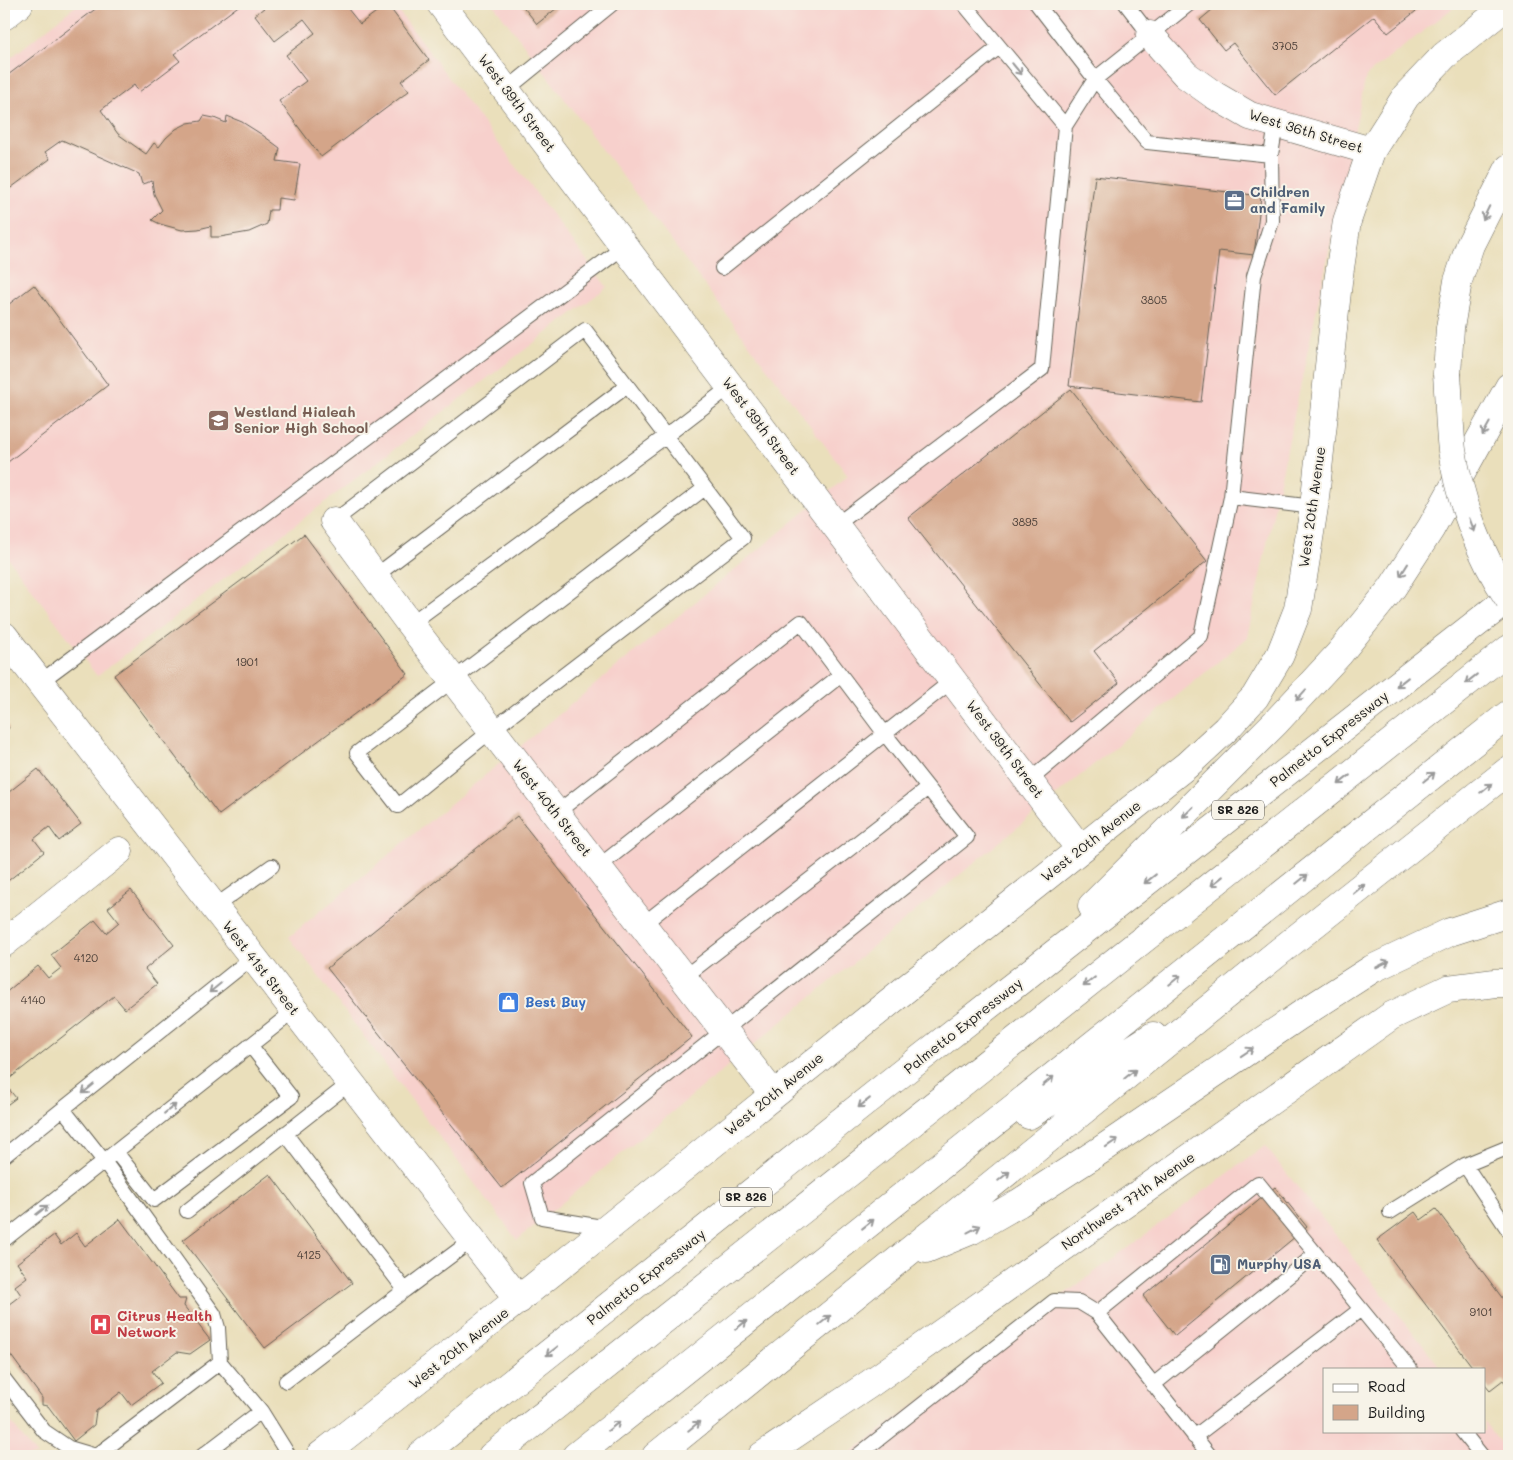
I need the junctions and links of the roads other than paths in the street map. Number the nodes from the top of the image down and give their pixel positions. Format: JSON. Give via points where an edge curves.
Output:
{"nodes":[{"id":1,"x":19,"y":4,"type":"edge"},
{"id":2,"x":441,"y":4,"type":"edge"},
{"id":3,"x":612,"y":4,"type":"edge"},
{"id":4,"x":964,"y":4,"type":"edge"},
{"id":5,"x":1037,"y":4,"type":"edge"},
{"id":6,"x":1126,"y":4,"type":"edge"},
{"id":7,"x":1189,"y":4,"type":"edge"},
{"id":8,"x":1509,"y":4,"type":"edge"},
{"id":9,"x":4,"y":16,"type":"edge"},
{"id":10,"x":1150,"y":35,"type":"junction"},
{"id":11,"x":999,"y":47,"type":"junction"},
{"id":12,"x":1095,"y":79,"type":"junction"},
{"id":13,"x":506,"y":90,"type":"junction"},
{"id":14,"x":1276,"y":124,"type":"junction"},
{"id":15,"x":1066,"y":126,"type":"junction"},
{"id":16,"x":1371,"y":151,"type":"junction"},
{"id":17,"x":1271,"y":155,"type":"junction"},
{"id":18,"x":1509,"y":168,"type":"edge"},
{"id":19,"x":625,"y":246,"type":"junction"},
{"id":20,"x":722,"y":268,"type":"dead end"},
{"id":21,"x":627,"y":386,"type":"junction"},
{"id":22,"x":731,"y":386,"type":"junction"},
{"id":23,"x":1509,"y":386,"type":"edge"},
{"id":24,"x":666,"y":436,"type":"junction"},
{"id":25,"x":705,"y":488,"type":"junction"},
{"id":26,"x":1231,"y":497,"type":"junction"},
{"id":27,"x":1314,"y":507,"type":"junction"},
{"id":28,"x":334,"y":521,"type":"joint"},
{"id":29,"x":836,"y":526,"type":"junction"},
{"id":30,"x":374,"y":578,"type":"junction"},
{"id":31,"x":1509,"y":598,"type":"edge"},
{"id":32,"x":410,"y":624,"type":"junction"},
{"id":33,"x":4,"y":636,"type":"edge"},
{"id":34,"x":1509,"y":649,"type":"edge"},
{"id":35,"x":841,"y":675,"type":"junction"},
{"id":36,"x":454,"y":679,"type":"junction"},
{"id":37,"x":953,"y":680,"type":"junction"},
{"id":38,"x":40,"y":682,"type":"junction"},
{"id":39,"x":1509,"y":714,"type":"edge"},
{"id":40,"x":492,"y":730,"type":"junction"},
{"id":41,"x":885,"y":734,"type":"junction"},
{"id":42,"x":1509,"y":770,"type":"edge"},
{"id":43,"x":1029,"y":781,"type":"junction"},
{"id":44,"x":928,"y":788,"type":"junction"},
{"id":45,"x":556,"y":813,"type":"junction"},
{"id":46,"x":1080,"y":849,"type":"junction"},
{"id":47,"x":119,"y":851,"type":"dead end"},
{"id":48,"x":272,"y":866,"type":"dead end"},
{"id":49,"x":598,"y":867,"type":"junction"},
{"id":50,"x":214,"y":907,"type":"junction"},
{"id":51,"x":1509,"y":912,"type":"edge"},
{"id":52,"x":642,"y":925,"type":"junction"},
{"id":53,"x":4,"y":943,"type":"edge"},
{"id":54,"x":1280,"y":952,"type":"junction"},
{"id":55,"x":253,"y":957,"type":"junction"},
{"id":56,"x":683,"y":978,"type":"junction"},
{"id":57,"x":1509,"y":983,"type":"edge"},
{"id":58,"x":294,"y":1011,"type":"junction"},
{"id":59,"x":967,"y":1023,"type":"junction"},
{"id":60,"x":724,"y":1031,"type":"junction"},
{"id":61,"x":250,"y":1045,"type":"junction"},
{"id":62,"x":350,"y":1083,"type":"junction"},
{"id":63,"x":773,"y":1094,"type":"junction"},
{"id":64,"x":63,"y":1109,"type":"junction"},
{"id":65,"x":285,"y":1133,"type":"junction"},
{"id":66,"x":1509,"y":1147,"type":"edge"},
{"id":67,"x":116,"y":1152,"type":"junction"},
{"id":68,"x":4,"y":1156,"type":"edge"},
{"id":69,"x":104,"y":1161,"type":"junction"},
{"id":70,"x":1465,"y":1165,"type":"junction"},
{"id":71,"x":900,"y":1198,"type":"junction"},
{"id":72,"x":188,"y":1211,"type":"dead end"},
{"id":73,"x":1390,"y":1212,"type":"dead end"},
{"id":74,"x":609,"y":1228,"type":"junction"},
{"id":75,"x":1509,"y":1231,"type":"edge"},
{"id":76,"x":4,"y":1240,"type":"edge"},
{"id":77,"x":472,"y":1240,"type":"junction"},
{"id":78,"x":1316,"y":1254,"type":"junction"},
{"id":79,"x":897,"y":1261,"type":"junction"},
{"id":80,"x":405,"y":1290,"type":"junction"},
{"id":81,"x":519,"y":1300,"type":"junction"},
{"id":82,"x":1361,"y":1309,"type":"junction"},
{"id":83,"x":1097,"y":1313,"type":"junction"},
{"id":84,"x":220,"y":1362,"type":"junction"},
{"id":85,"x":1409,"y":1368,"type":"edge"},
{"id":86,"x":4,"y":1379,"type":"edge"},
{"id":87,"x":286,"y":1381,"type":"dead end"},
{"id":88,"x":1153,"y":1385,"type":"junction"},
{"id":89,"x":261,"y":1411,"type":"junction"},
{"id":90,"x":1463,"y":1432,"type":"edge"},
{"id":91,"x":1194,"y":1437,"type":"junction"},
{"id":92,"x":766,"y":1455,"type":"edge"},
{"id":93,"x":96,"y":1456,"type":"edge"},
{"id":94,"x":202,"y":1456,"type":"edge"},
{"id":95,"x":289,"y":1456,"type":"edge"},
{"id":96,"x":320,"y":1456,"type":"edge"},
{"id":97,"x":420,"y":1456,"type":"edge"},
{"id":98,"x":492,"y":1456,"type":"edge"},
{"id":99,"x":576,"y":1456,"type":"edge"},
{"id":100,"x":656,"y":1456,"type":"edge"},
{"id":101,"x":856,"y":1456,"type":"edge"},
{"id":102,"x":1210,"y":1456,"type":"edge"},
{"id":103,"x":1482,"y":1456,"type":"edge"}],
"edges":[{"from":1,"to":9,"type":"main road"},
{"from":2,"to":13,"type":"main road","name":"West 39th Street"},
{"from":3,"to":13,"type":"lane"},
{"from":4,"to":11,"type":"lane"},
{"from":5,"to":12,"type":"lane"},
{"from":6,"to":10,"type":"lane"},
{"from":7,"to":10,"type":"lane"},
{"from":8,"to":16,"type":"main road","name":"West 20th Avenue","via":[[1444,56],[1406,96]]},
{"from":10,"to":12,"type":"lane"},
{"from":10,"to":14,"type":"main road","name":"West 36th Street","via":[[1186,75],[1214,95],[1250,116]]},
{"from":11,"to":15,"type":"lane","one_way":true},
{"from":11,"to":20,"type":"lane"},
{"from":12,"to":15,"type":"lane"},
{"from":12,"to":17,"type":"lane","via":[[1147,142]]},
{"from":13,"to":19,"type":"main road","name":"West 39th Street"},
{"from":14,"to":16,"type":"main road","name":"West 36th Street"},
{"from":14,"to":17,"type":"lane"},
{"from":15,"to":29,"type":"lane","via":[[1042,369]]},
{"from":16,"to":27,"type":"main road","name":"West 20th Avenue","via":[[1347,221]]},
{"from":17,"to":26,"type":"lane","via":[[1272,221],[1254,276]]},
{"from":18,"to":31,"type":"main road","one_way":true,"bridge":true,"via":[[1470,245],[1458,281],[1447,374],[1452,450],[1463,500],[1481,548]]},
{"from":19,"to":22,"type":"main road","name":"West 39th Street"},
{"from":19,"to":38,"type":"lane"},
{"from":21,"to":24,"type":"lane"},
{"from":21,"to":28,"type":"lane","via":[[585,330]]},
{"from":21,"to":30,"type":"lane"},
{"from":22,"to":24,"type":"lane"},
{"from":22,"to":29,"type":"main road","name":"West 39th Street"},
{"from":23,"to":59,"type":"main road","one_way":true,"via":[[1430,528],[1392,588],[1339,654],[1205,795]]},
{"from":24,"to":25,"type":"lane"},
{"from":24,"to":32,"type":"lane"},
{"from":25,"to":36,"type":"lane"},
{"from":25,"to":40,"type":"lane","via":[[743,538]]},
{"from":26,"to":27,"type":"lane"},
{"from":26,"to":43,"type":"lane","via":[[1201,636]]},
{"from":27,"to":46,"type":"main road","name":"West 20th Avenue","via":[[1298,609],[1280,655],[1256,697],[1187,765]]},
{"from":28,"to":30,"type":"main road","name":"West 40th Street"},
{"from":29,"to":37,"type":"main road","name":"West 39th Street"},
{"from":30,"to":32,"type":"main road","name":"West 40th Street"},
{"from":31,"to":59,"type":"main road","name":"Palmetto Expressway","number":"SR 826","one_way":true},
{"from":32,"to":36,"type":"main road","name":"West 40th Street"},
{"from":33,"to":38,"type":"main road","name":"West 41st Street"},
{"from":34,"to":98,"type":"main road","one_way":true},
{"from":35,"to":41,"type":"lane"},
{"from":35,"to":45,"type":"lane","via":[[801,622]]},
{"from":35,"to":49,"type":"lane"},
{"from":36,"to":40,"type":"main road","name":"West 40th Street"},
{"from":36,"to":40,"type":"lane","via":[[357,753],[398,806]]},
{"from":37,"to":41,"type":"lane"},
{"from":37,"to":43,"type":"main road","name":"West 39th Street"},
{"from":38,"to":50,"type":"main road","name":"West 41st Street"},
{"from":71,"to":39,"type":"main road","one_way":true},
{"from":40,"to":45,"type":"main road","name":"West 40th Street"},
{"from":41,"to":44,"type":"lane"},
{"from":41,"to":52,"type":"lane"},
{"from":54,"to":42,"type":"main road","one_way":true},
{"from":43,"to":46,"type":"main road","name":"West 39th Street"},
{"from":44,"to":56,"type":"lane"},
{"from":44,"to":60,"type":"lane","via":[[967,837]]},
{"from":45,"to":49,"type":"main road","name":"West 40th Street"},
{"from":46,"to":63,"type":"main road","name":"West 20th Avenue"},
{"from":47,"to":53,"type":"main road"},
{"from":48,"to":50,"type":"lane"},
{"from":49,"to":52,"type":"main road","name":"West 40th Street"},
{"from":50,"to":55,"type":"main road","name":"West 41st Street"},
{"from":79,"to":51,"type":"main road","one_way":true,"via":[[972,1230],[1019,1203],[1372,969],[1450,932]]},
{"from":52,"to":56,"type":"main road","name":"West 40th Street"},
{"from":54,"to":71,"type":"main road"},
{"from":79,"to":54,"type":"main road","one_way":true},
{"from":55,"to":58,"type":"main road","name":"West 41st Street"},
{"from":55,"to":64,"type":"lane","one_way":true},
{"from":56,"to":60,"type":"main road","name":"West 40th Street"},
{"from":57,"to":92,"type":"main road","name":"Northwest 77th Avenue","via":[[1448,990],[1391,1016]]},
{"from":58,"to":61,"type":"lane"},
{"from":58,"to":62,"type":"main road","name":"West 41st Street"},
{"from":59,"to":97,"type":"main road","name":"Palmetto Expressway","number":"SR 826","one_way":true},
{"from":60,"to":63,"type":"main road","name":"West 40th Street"},
{"from":60,"to":74,"type":"lane","via":[[532,1183],[542,1216]]},
{"from":67,"to":61,"type":"lane","one_way":true},
{"from":61,"to":67,"type":"lane","via":[[291,1097],[154,1200]]},
{"from":62,"to":65,"type":"lane"},
{"from":62,"to":77,"type":"main road","name":"West 41st Street"},
{"from":63,"to":74,"type":"main road","name":"West 20th Avenue"},
{"from":64,"to":68,"type":"lane"},
{"from":64,"to":69,"type":"lane"},
{"from":65,"to":72,"type":"lane"},
{"from":65,"to":80,"type":"lane"},
{"from":66,"to":70,"type":"lane"},
{"from":67,"to":69,"type":"lane"},
{"from":76,"to":69,"type":"lane","one_way":true},
{"from":69,"to":84,"type":"lane","via":[[214,1314]]},
{"from":70,"to":73,"type":"lane"},
{"from":70,"to":75,"type":"lane"},
{"from":99,"to":71,"type":"main road","one_way":true},
{"from":74,"to":81,"type":"main road","name":"West 20th Avenue"},
{"from":77,"to":80,"type":"lane"},
{"from":77,"to":81,"type":"main road","name":"West 41st Street"},
{"from":78,"to":82,"type":"lane"},
{"from":78,"to":83,"type":"lane","via":[[1258,1183]]},
{"from":78,"to":88,"type":"lane"},
{"from":100,"to":79,"type":"main road","one_way":true},
{"from":80,"to":87,"type":"lane"},
{"from":81,"to":96,"type":"main road","name":"West 20th Avenue"},
{"from":82,"to":85,"type":"lane"},
{"from":82,"to":91,"type":"lane"},
{"from":83,"to":88,"type":"lane"},
{"from":83,"to":101,"type":"lane","via":[[1079,1302],[1054,1301]]},
{"from":84,"to":89,"type":"lane"},
{"from":84,"to":93,"type":"lane"},
{"from":86,"to":93,"type":"lane","via":[[44,1431],[69,1448]]},
{"from":88,"to":91,"type":"lane"},
{"from":89,"to":94,"type":"lane"},
{"from":89,"to":95,"type":"lane"},
{"from":90,"to":103,"type":"lane"},
{"from":91,"to":102,"type":"lane"}]}
